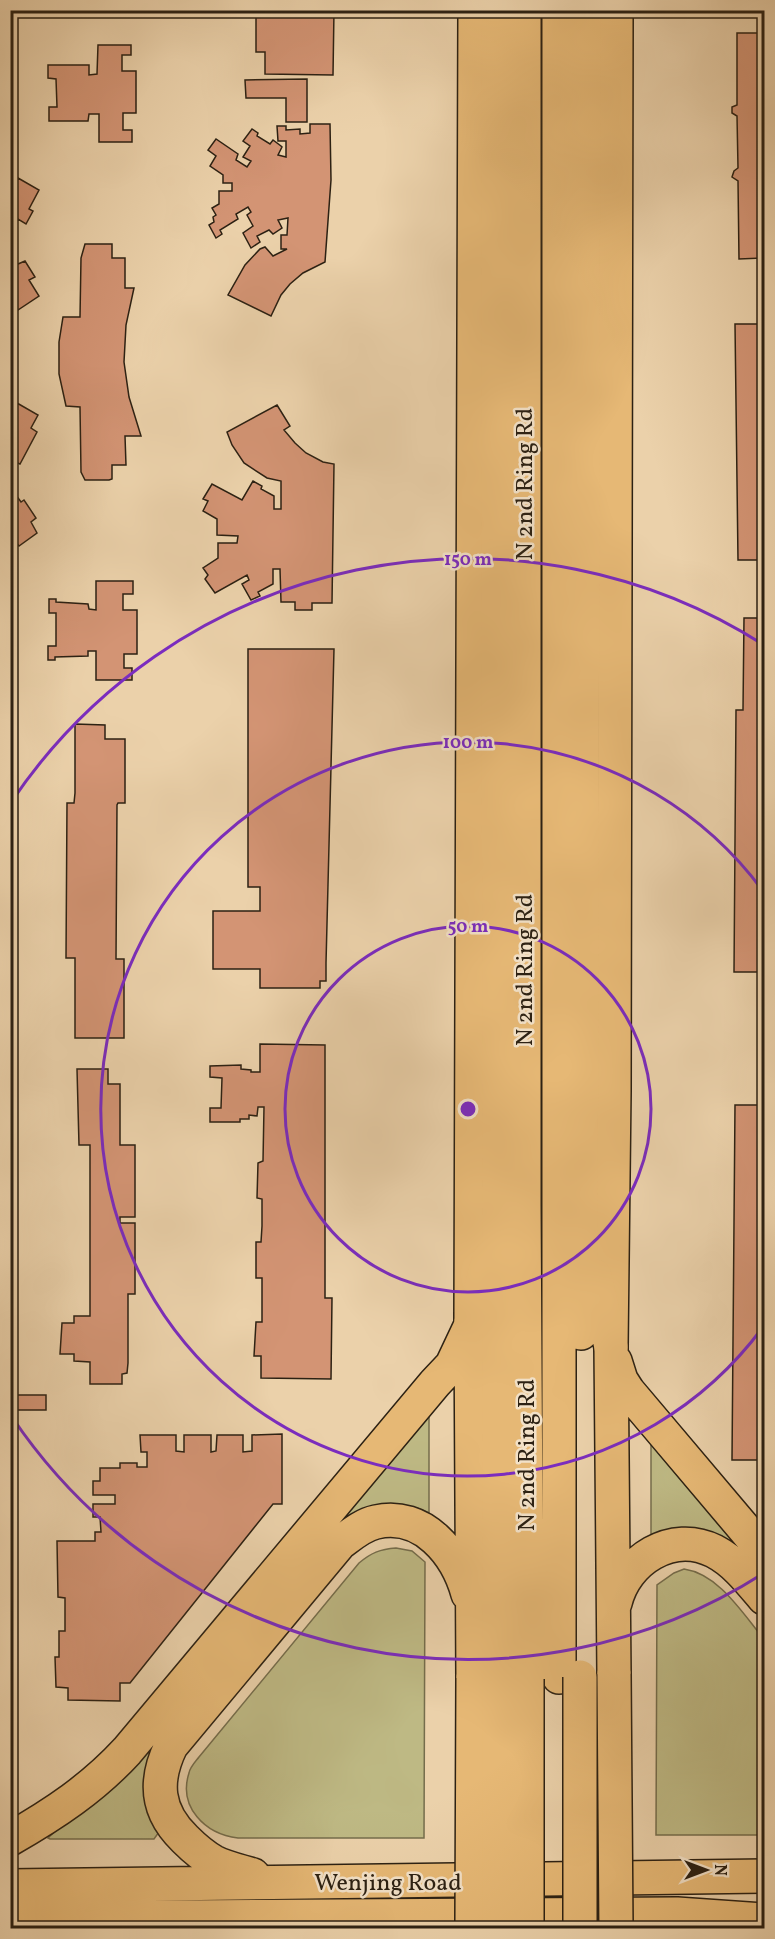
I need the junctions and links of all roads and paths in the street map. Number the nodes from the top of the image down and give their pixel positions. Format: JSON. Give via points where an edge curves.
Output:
{"nodes":[{"id":1,"x":475,"y":10,"type":"edge"},
{"id":2,"x":498,"y":10,"type":"edge"},
{"id":3,"x":516,"y":10,"type":"edge"},
{"id":4,"x":524,"y":10,"type":"edge"},
{"id":5,"x":558,"y":10,"type":"edge"},
{"id":6,"x":584,"y":10,"type":"edge"},
{"id":7,"x":616,"y":10,"type":"edge"},
{"id":8,"x":524,"y":49,"type":"junction"},
{"id":9,"x":558,"y":53,"type":"junction"},
{"id":10,"x":584,"y":158,"type":"junction"},
{"id":11,"x":584,"y":238,"type":"junction"},
{"id":12,"x":558,"y":340,"type":"junction"},
{"id":13,"x":524,"y":510,"type":"junction"},
{"id":14,"x":499,"y":660,"type":"junction"},
{"id":15,"x":582,"y":1206,"type":"junction"},
{"id":16,"x":500,"y":1216,"type":"junction"},
{"id":17,"x":471,"y":1322,"type":"junction"},
{"id":18,"x":611,"y":1347,"type":"junction"},
{"id":19,"x":765,"y":1552,"type":"edge"},
{"id":20,"x":765,"y":1598,"type":"edge"},
{"id":21,"x":613,"y":1614,"type":"junction"},
{"id":22,"x":474,"y":1627,"type":"junction"},
{"id":23,"x":528,"y":1678,"type":"junction"},
{"id":24,"x":10,"y":1839,"type":"edge"},
{"id":25,"x":759,"y":1876,"type":"edge"},
{"id":26,"x":312,"y":1882,"type":"junction"},
{"id":27,"x":10,"y":1886,"type":"edge"},
{"id":28,"x":301,"y":1916,"type":"junction"},
{"id":29,"x":10,"y":1918,"type":"edge"},
{"id":30,"x":765,"y":1920,"type":"edge"},
{"id":31,"x":765,"y":1927,"type":"edge"},
{"id":32,"x":236,"y":1929,"type":"edge"},
{"id":33,"x":345,"y":1929,"type":"edge"},
{"id":34,"x":472,"y":1929,"type":"edge"},
{"id":35,"x":499,"y":1929,"type":"edge"},
{"id":36,"x":527,"y":1929,"type":"edge"},
{"id":37,"x":558,"y":1929,"type":"edge"},
{"id":38,"x":580,"y":1929,"type":"edge"},
{"id":39,"x":616,"y":1929,"type":"edge"},
{"id":40,"x":757,"y":1929,"type":"edge"}],
"edges":[{"from":1,"to":17,"type":"main road"},
{"from":2,"to":14,"type":"main road"},
{"from":3,"to":8,"type":"main road"},
{"from":4,"to":8,"type":"main road","name":"N 2nd Ring Rd"},
{"from":5,"to":9,"type":"main road","name":"N 2nd Ring Rd"},
{"from":6,"to":10,"type":"main road"},
{"from":7,"to":18,"type":"main road"},
{"from":8,"to":13,"type":"main road","name":"N 2nd Ring Rd"},
{"from":9,"to":10,"type":"main road"},
{"from":9,"to":12,"type":"main road","name":"N 2nd Ring Rd"},
{"from":10,"to":11,"type":"main road"},
{"from":11,"to":12,"type":"main road"},
{"from":11,"to":15,"type":"main road"},
{"from":12,"to":23,"type":"main road","name":"N 2nd Ring Rd"},
{"from":13,"to":14,"type":"main road"},
{"from":13,"to":23,"type":"main road","name":"N 2nd Ring Rd"},
{"from":14,"to":16,"type":"main road"},
{"from":15,"to":18,"type":"main road"},
{"from":15,"to":23,"type":"main road"},
{"from":16,"to":17,"type":"main road"},
{"from":16,"to":23,"type":"main road"},
{"from":17,"to":22,"type":"main road"},
{"from":17,"to":24,"type":"main road","via":[[452,1365],[127,1751],[74,1799]]},
{"from":18,"to":19,"type":"main road","via":[[628,1391]]},
{"from":18,"to":21,"type":"main road"},
{"from":20,"to":21,"type":"main road","via":[[733,1563],[716,1552],[703,1546],[674,1544],[639,1561],[619,1590]]},
{"from":21,"to":39,"type":"main road","bridge":true},
{"from":22,"to":23,"type":"main road"},
{"from":22,"to":26,"type":"main road","via":[[458,1565],[443,1546],[422,1528],[405,1522],[374,1522],[340,1543],[171,1746],[162,1764],[161,1799],[166,1816],[195,1849],[213,1862],[238,1871]]},
{"from":23,"to":34,"type":"main road","bridge":true},
{"from":23,"to":35,"type":"main road","bridge":true},
{"from":23,"to":36,"type":"main road","name":"N 2nd Ring Rd","bridge":true},
{"from":23,"to":37,"type":"main road","name":"N 2nd Ring Rd"},
{"from":23,"to":38,"type":"main road","bridge":true},
{"from":25,"to":26,"type":"main road","name":"Wenjing Road"},
{"from":26,"to":27,"type":"main road","name":"Wenjing Road"},
{"from":28,"to":29,"type":"main road","name":"Wenjing Road"},
{"from":28,"to":30,"type":"main road","name":"Wenjing Road","via":[[677,1914]]},
{"from":28,"to":32,"type":"main road"},
{"from":28,"to":33,"type":"main road"},
{"from":31,"to":40,"type":"main road"}]}
